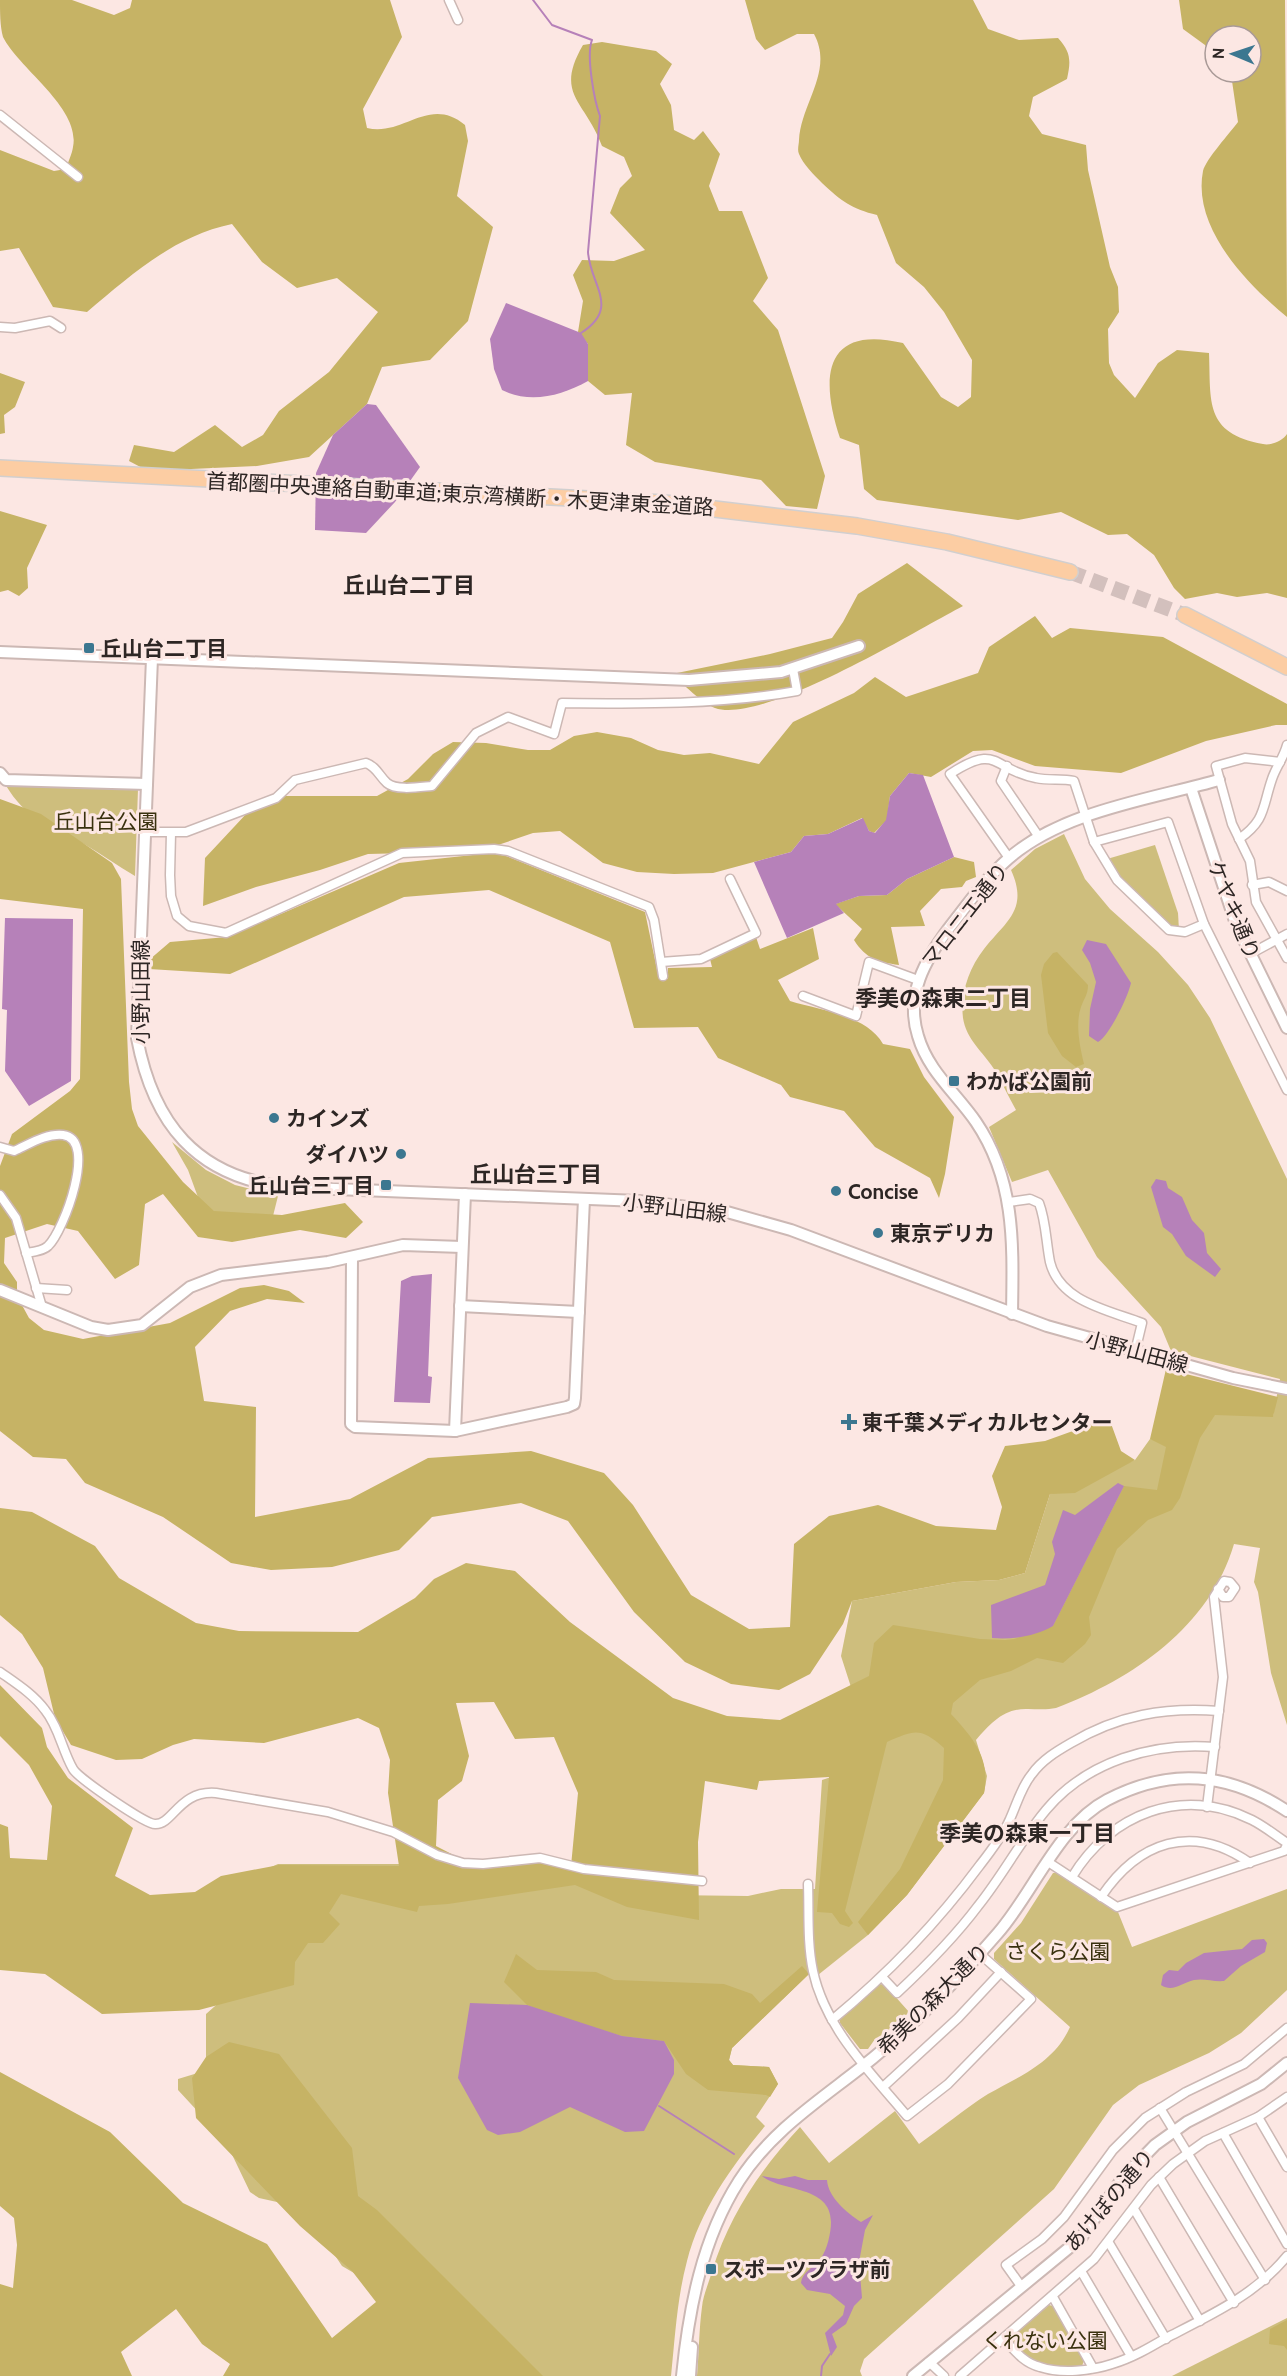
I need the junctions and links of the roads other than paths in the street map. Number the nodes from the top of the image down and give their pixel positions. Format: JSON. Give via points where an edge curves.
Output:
{"nodes":[{"id":1,"x":449,"y":0,"type":"edge"},
{"id":2,"x":458,"y":20,"type":"dead end"},
{"id":3,"x":0,"y":115,"type":"edge"},
{"id":4,"x":78,"y":177,"type":"dead end"},
{"id":5,"x":0,"y":327,"type":"edge"},
{"id":6,"x":61,"y":328,"type":"dead end"},
{"id":7,"x":0,"y":467,"type":"edge"},
{"id":8,"x":96,"y":474,"type":"junction"},
{"id":9,"x":0,"y":475,"type":"edge"},
{"id":10,"x":1070,"y":572,"type":"tunnel mouth"},
{"id":11,"x":1185,"y":615,"type":"tunnel mouth"},
{"id":12,"x":859,"y":646,"type":"dead end"},
{"id":13,"x":0,"y":652,"type":"edge"},
{"id":14,"x":152,"y":658,"type":"junction"},
{"id":15,"x":1287,"y":667,"type":"edge"},
{"id":16,"x":793,"y":669,"type":"junction"},
{"id":17,"x":1287,"y":745,"type":"edge"},
{"id":18,"x":1280,"y":762,"type":"junction"},
{"id":19,"x":1007,"y":766,"type":"junction"},
{"id":20,"x":0,"y":774,"type":"edge"},
{"id":21,"x":1219,"y":780,"type":"junction"},
{"id":22,"x":147,"y":784,"type":"junction"},
{"id":23,"x":1191,"y":788,"type":"junction"},
{"id":24,"x":1086,"y":817,"type":"junction"},
{"id":25,"x":145,"y":832,"type":"junction"},
{"id":26,"x":171,"y":833,"type":"junction"},
{"id":27,"x":1039,"y":837,"type":"junction"},
{"id":28,"x":1239,"y":838,"type":"junction"},
{"id":29,"x":1094,"y":842,"type":"junction"},
{"id":30,"x":1009,"y":858,"type":"junction"},
{"id":31,"x":730,"y":879,"type":"dead end"},
{"id":32,"x":1252,"y":885,"type":"junction"},
{"id":33,"x":1287,"y":891,"type":"edge"},
{"id":34,"x":1204,"y":924,"type":"junction"},
{"id":35,"x":1287,"y":934,"type":"edge"},
{"id":36,"x":1277,"y":939,"type":"junction"},
{"id":37,"x":1250,"y":954,"type":"junction"},
{"id":38,"x":1287,"y":958,"type":"edge"},
{"id":39,"x":661,"y":962,"type":"junction"},
{"id":40,"x":663,"y":976,"type":"dead end"},
{"id":41,"x":918,"y":980,"type":"junction"},
{"id":42,"x":803,"y":996,"type":"dead end"},
{"id":43,"x":1287,"y":1028,"type":"edge"},
{"id":44,"x":1287,"y":1090,"type":"edge"},
{"id":45,"x":0,"y":1148,"type":"edge"},
{"id":46,"x":465,"y":1194,"type":"junction"},
{"id":47,"x":0,"y":1195,"type":"edge"},
{"id":48,"x":584,"y":1199,"type":"junction"},
{"id":49,"x":1009,"y":1202,"type":"junction"},
{"id":50,"x":462,"y":1247,"type":"junction"},
{"id":51,"x":26,"y":1253,"type":"junction"},
{"id":52,"x":352,"y":1258,"type":"junction"},
{"id":53,"x":36,"y":1288,"type":"junction"},
{"id":54,"x":0,"y":1290,"type":"edge"},
{"id":55,"x":67,"y":1290,"type":"dead end"},
{"id":56,"x":460,"y":1306,"type":"junction"},
{"id":57,"x":42,"y":1307,"type":"junction"},
{"id":58,"x":579,"y":1312,"type":"junction"},
{"id":59,"x":1012,"y":1314,"type":"junction"},
{"id":60,"x":1135,"y":1352,"type":"junction"},
{"id":61,"x":1287,"y":1389,"type":"edge"},
{"id":62,"x":454,"y":1431,"type":"junction"},
{"id":63,"x":1218,"y":1594,"type":"dead end"},
{"id":64,"x":0,"y":1672,"type":"edge"},
{"id":65,"x":1220,"y":1711,"type":"junction"},
{"id":66,"x":1215,"y":1748,"type":"junction"},
{"id":67,"x":1211,"y":1779,"type":"junction"},
{"id":68,"x":1207,"y":1807,"type":"junction"},
{"id":69,"x":1287,"y":1811,"type":"edge"},
{"id":70,"x":1287,"y":1844,"type":"edge"},
{"id":71,"x":1048,"y":1862,"type":"junction"},
{"id":72,"x":1250,"y":1863,"type":"junction"},
{"id":73,"x":1072,"y":1877,"type":"junction"},
{"id":74,"x":702,"y":1881,"type":"dead end"},
{"id":75,"x":808,"y":1884,"type":"dead end"},
{"id":76,"x":1101,"y":1897,"type":"junction"},
{"id":77,"x":980,"y":1954,"type":"junction"},
{"id":78,"x":1001,"y":1972,"type":"junction"},
{"id":79,"x":882,"y":1977,"type":"junction"},
{"id":80,"x":832,"y":2020,"type":"junction"},
{"id":81,"x":1287,"y":2028,"type":"edge"},
{"id":82,"x":1287,"y":2063,"type":"edge"},
{"id":83,"x":864,"y":2065,"type":"junction"},
{"id":84,"x":883,"y":2087,"type":"junction"},
{"id":85,"x":1287,"y":2097,"type":"edge"},
{"id":86,"x":1160,"y":2108,"type":"junction"},
{"id":87,"x":1258,"y":2117,"type":"junction"},
{"id":88,"x":1175,"y":2130,"type":"junction"},
{"id":89,"x":1223,"y":2133,"type":"junction"},
{"id":90,"x":1188,"y":2152,"type":"junction"},
{"id":91,"x":1287,"y":2167,"type":"edge"},
{"id":92,"x":1160,"y":2177,"type":"junction"},
{"id":93,"x":1134,"y":2209,"type":"junction"},
{"id":94,"x":1109,"y":2243,"type":"junction"},
{"id":95,"x":1287,"y":2244,"type":"edge"},
{"id":96,"x":1287,"y":2256,"type":"edge"},
{"id":97,"x":1081,"y":2271,"type":"junction"},
{"id":98,"x":1264,"y":2280,"type":"junction"},
{"id":99,"x":1021,"y":2286,"type":"junction"},
{"id":100,"x":695,"y":2290,"type":"junction"},
{"id":101,"x":1053,"y":2297,"type":"junction"},
{"id":102,"x":1234,"y":2303,"type":"junction"},
{"id":103,"x":1200,"y":2321,"type":"junction"},
{"id":104,"x":1004,"y":2339,"type":"junction"},
{"id":105,"x":1166,"y":2339,"type":"junction"},
{"id":106,"x":1131,"y":2356,"type":"junction"},
{"id":107,"x":929,"y":2362,"type":"junction"},
{"id":108,"x":1093,"y":2368,"type":"junction"},
{"id":109,"x":682,"y":2376,"type":"edge"},
{"id":110,"x":690,"y":2376,"type":"edge"},
{"id":111,"x":913,"y":2376,"type":"edge"},
{"id":112,"x":944,"y":2376,"type":"edge"},
{"id":113,"x":960,"y":2376,"type":"edge"}],
"edges":[{"from":1,"to":2,"type":"street"},
{"from":3,"to":4,"type":"street"},
{"from":5,"to":6,"type":"street","via":[[50,321]]},
{"from":7,"to":8,"type":"highway","name":"首都圏中央連絡自動車道;東京湾横断・木更津東金道路"},
{"from":8,"to":9,"type":"highway","name":"首都圏中央連絡自動車道;東京湾横断・木更津東金道路"},
{"from":8,"to":10,"type":"highway","name":"首都圏中央連絡自動車道;東京湾横断・木更津東金道路","via":[[596,498],[763,514],[947,542]]},
{"from":11,"to":15,"type":"highway"},
{"from":12,"to":16,"type":"street"},
{"from":13,"to":14,"type":"street"},
{"from":14,"to":16,"type":"street","via":[[689,680]]},
{"from":14,"to":22,"type":"street","name":"小野山田線"},
{"from":16,"to":26,"type":"street","via":[[798,691],[763,697],[663,704],[562,703],[554,734],[508,717],[476,733],[432,786],[395,787],[366,763],[295,780],[276,798],[186,832]]},
{"from":17,"to":18,"type":"street"},
{"from":18,"to":21,"type":"street","via":[[1245,758],[1216,766]]},
{"from":18,"to":28,"type":"street","via":[[1262,819]]},
{"from":19,"to":24,"type":"street","via":[[1038,779],[1074,780]]},
{"from":19,"to":27,"type":"street","via":[[1001,781]]},
{"from":19,"to":30,"type":"street","via":[[976,758],[950,774]]},
{"from":20,"to":22,"type":"street","via":[[6,780]]},
{"from":21,"to":23,"type":"street","name":"マロニエ通り"},
{"from":21,"to":28,"type":"street"},
{"from":22,"to":25,"type":"street","name":"小野山田線"},
{"from":23,"to":24,"type":"street","name":"マロニエ通り"},
{"from":23,"to":37,"type":"street","name":"ケヤキ通り","via":[[1226,897]]},
{"from":24,"to":27,"type":"street","name":"マロニエ通り"},
{"from":24,"to":29,"type":"street"},
{"from":25,"to":26,"type":"street"},
{"from":25,"to":46,"type":"street","name":"小野山田線","via":[[137,1038],[148,1085],[181,1139],[213,1165],[265,1185]]},
{"from":26,"to":39,"type":"street","via":[[171,896],[179,920],[189,926],[226,933],[402,853],[494,849],[508,851],[649,907]]},
{"from":27,"to":30,"type":"street","name":"マロニエ通り"},
{"from":28,"to":32,"type":"street","via":[[1250,861]]},
{"from":29,"to":34,"type":"street","via":[[1117,880],[1169,930],[1185,932]]},
{"from":29,"to":34,"type":"street","via":[[1168,822]]},
{"from":30,"to":41,"type":"street","name":"マロニエ通り","via":[[989,877],[931,951]]},
{"from":31,"to":39,"type":"street","via":[[756,933],[701,959]]},
{"from":32,"to":33,"type":"street","via":[[1269,882]]},
{"from":32,"to":36,"type":"street","via":[[1256,902]]},
{"from":34,"to":44,"type":"street"},
{"from":35,"to":36,"type":"street"},
{"from":36,"to":37,"type":"street"},
{"from":36,"to":38,"type":"street"},
{"from":37,"to":43,"type":"street","name":"ケヤキ通り"},
{"from":39,"to":40,"type":"street"},
{"from":41,"to":42,"type":"street","via":[[869,962],[856,1016]]},
{"from":41,"to":49,"type":"street","name":"マロニエ通り","via":[[915,1021],[923,1051],[938,1077],[980,1128],[1000,1168]]},
{"from":45,"to":51,"type":"street","via":[[14,1152],[43,1138],[63,1135],[78,1145],[79,1160],[62,1227],[47,1247]]},
{"from":46,"to":48,"type":"street","name":"小野山田線"},
{"from":46,"to":50,"type":"street"},
{"from":47,"to":51,"type":"street","via":[[16,1218]]},
{"from":48,"to":58,"type":"street"},
{"from":48,"to":59,"type":"street","name":"小野山田線","via":[[697,1207],[757,1220]]},
{"from":49,"to":59,"type":"street","name":"マロニエ通り","via":[[1013,1232]]},
{"from":49,"to":60,"type":"street","via":[[1030,1199],[1039,1203],[1051,1264],[1060,1285],[1081,1299],[1142,1323]]},
{"from":50,"to":52,"type":"street","via":[[403,1245]]},
{"from":50,"to":56,"type":"street"},
{"from":51,"to":53,"type":"street"},
{"from":52,"to":57,"type":"street","via":[[221,1275],[174,1297],[142,1325],[108,1330],[91,1327]]},
{"from":52,"to":62,"type":"street","via":[[351,1424]]},
{"from":53,"to":55,"type":"street"},
{"from":53,"to":57,"type":"street"},
{"from":54,"to":57,"type":"street"},
{"from":56,"to":58,"type":"street"},
{"from":56,"to":62,"type":"street"},
{"from":58,"to":62,"type":"street","via":[[574,1404]]},
{"from":59,"to":60,"type":"street","name":"小野山田線"},
{"from":60,"to":61,"type":"street","name":"小野山田線"},
{"from":63,"to":65,"type":"street","via":[[1213,1608],[1222,1660]]},
{"from":64,"to":74,"type":"street","via":[[21,1685],[47,1712],[74,1772],[145,1822],[157,1825],[201,1792],[216,1793],[328,1812],[393,1832],[437,1855],[463,1863],[540,1858],[585,1869]]},
{"from":65,"to":66,"type":"street"},
{"from":65,"to":79,"type":"street","via":[[1172,1710],[1129,1716],[1087,1733],[1048,1757],[1032,1773],[1010,1820],[980,1865],[913,1947]]},
{"from":66,"to":67,"type":"street"},
{"from":66,"to":79,"type":"street","via":[[1167,1747],[1107,1763],[1081,1779],[1047,1809],[978,1906],[927,1964],[897,1993]]},
{"from":67,"to":68,"type":"street"},
{"from":67,"to":69,"type":"street","name":"希美の森大通り","via":[[1247,1788]]},
{"from":67,"to":71,"type":"street","name":"希美の森大通り","via":[[1147,1784],[1104,1802],[1080,1821]]},
{"from":68,"to":70,"type":"street","via":[[1253,1820]]},
{"from":68,"to":73,"type":"street","via":[[1187,1805],[1153,1810],[1126,1822],[1098,1842]]},
{"from":70,"to":72,"type":"street","via":[[1284,1851]]},
{"from":71,"to":73,"type":"street"},
{"from":71,"to":77,"type":"street","name":"希美の森大通り","via":[[1012,1916]]},
{"from":72,"to":76,"type":"street","via":[[1117,1907]]},
{"from":72,"to":76,"type":"street","via":[[1222,1846],[1170,1843],[1125,1866]]},
{"from":73,"to":76,"type":"street"},
{"from":75,"to":80,"type":"street","via":[[813,1971]]},
{"from":77,"to":78,"type":"street"},
{"from":77,"to":83,"type":"street","name":"希美の森大通り","via":[[925,2012]]},
{"from":78,"to":84,"type":"street"},
{"from":78,"to":84,"type":"street","via":[[1031,1999],[948,2084],[907,2116]]},
{"from":79,"to":80,"type":"street"},
{"from":80,"to":83,"type":"street"},
{"from":81,"to":86,"type":"street","via":[[1244,2064]]},
{"from":82,"to":88,"type":"street","name":"あけぼの通り","via":[[1245,2094]]},
{"from":83,"to":84,"type":"street"},
{"from":83,"to":100,"type":"street","name":"希美の森大通り","via":[[788,2123],[755,2158],[723,2211]]},
{"from":85,"to":87,"type":"street"},
{"from":86,"to":88,"type":"street"},
{"from":86,"to":99,"type":"street","via":[[1113,2150],[1064,2217],[1006,2265]]},
{"from":87,"to":89,"type":"street"},
{"from":87,"to":91,"type":"street"},
{"from":88,"to":90,"type":"street"},
{"from":88,"to":99,"type":"street","name":"あけぼの通り","via":[[1122,2179],[1081,2238]]},
{"from":89,"to":90,"type":"street"},
{"from":89,"to":95,"type":"street"},
{"from":90,"to":92,"type":"street"},
{"from":90,"to":98,"type":"street"},
{"from":92,"to":93,"type":"street"},
{"from":92,"to":102,"type":"street"},
{"from":93,"to":94,"type":"street"},
{"from":93,"to":103,"type":"street"},
{"from":94,"to":97,"type":"street"},
{"from":94,"to":105,"type":"street"},
{"from":96,"to":98,"type":"street"},
{"from":97,"to":101,"type":"street"},
{"from":97,"to":106,"type":"street"},
{"from":98,"to":102,"type":"street"},
{"from":99,"to":107,"type":"street","name":"あけぼの通り"},
{"from":100,"to":109,"type":"street"},
{"from":100,"to":110,"type":"street"},
{"from":101,"to":104,"type":"street"},
{"from":101,"to":108,"type":"street"},
{"from":102,"to":103,"type":"street"},
{"from":103,"to":105,"type":"street"},
{"from":104,"to":108,"type":"street","via":[[1023,2359],[1040,2368]]},
{"from":104,"to":113,"type":"street"},
{"from":105,"to":106,"type":"street"},
{"from":106,"to":108,"type":"street"},
{"from":107,"to":111,"type":"street","name":"あけぼの通り"},
{"from":107,"to":112,"type":"street"}]}
